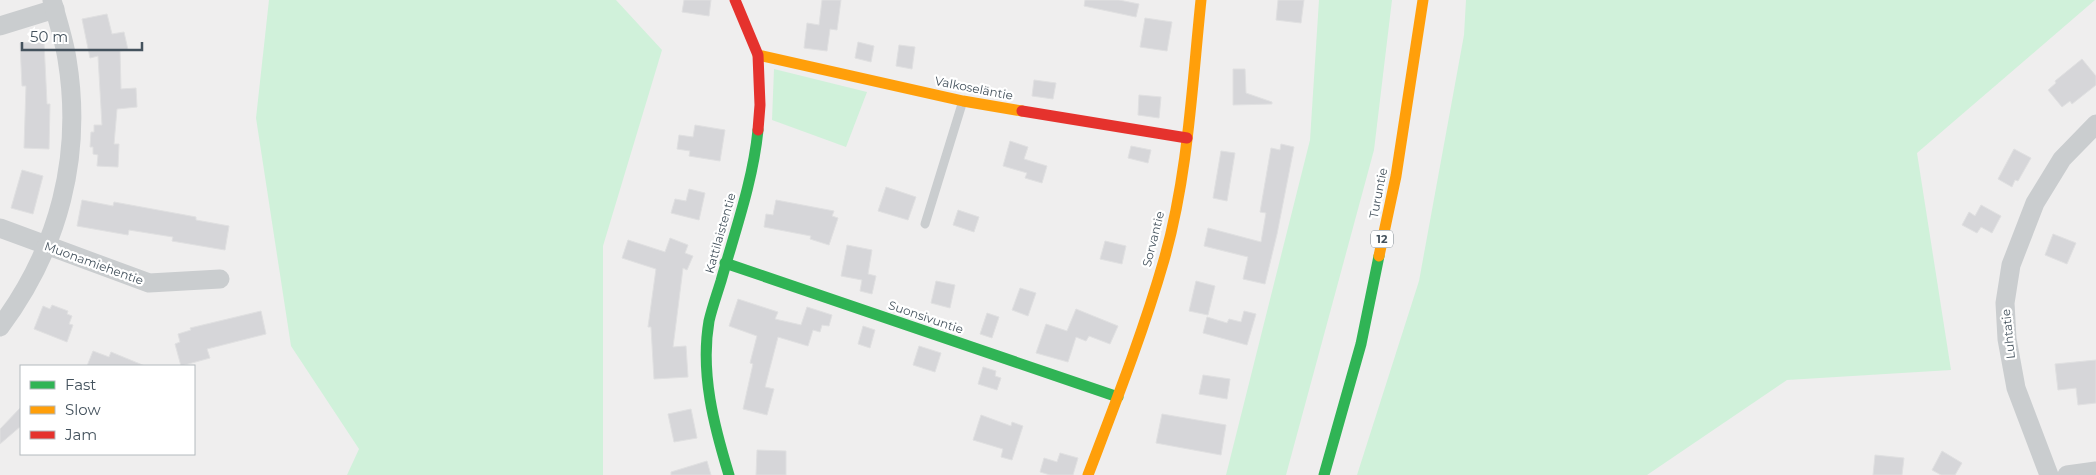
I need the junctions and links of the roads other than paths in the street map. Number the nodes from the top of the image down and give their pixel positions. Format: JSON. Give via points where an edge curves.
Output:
{"nodes":[{"id":1,"x":735,"y":0,"type":"edge"},
{"id":2,"x":1201,"y":0,"type":"edge"},
{"id":3,"x":1423,"y":0,"type":"edge"},
{"id":4,"x":53,"y":5,"type":"edge"},
{"id":5,"x":0,"y":26,"type":"edge"},
{"id":6,"x":758,"y":55,"type":"junction"},
{"id":7,"x":963,"y":101,"type":"junction"},
{"id":8,"x":2096,"y":124,"type":"edge"},
{"id":9,"x":1187,"y":138,"type":"junction"},
{"id":10,"x":924,"y":224,"type":"dead end"},
{"id":11,"x":0,"y":228,"type":"edge"},
{"id":12,"x":48,"y":247,"type":"junction"},
{"id":13,"x":725,"y":263,"type":"junction"},
{"id":14,"x":220,"y":280,"type":"dead end"},
{"id":15,"x":0,"y":327,"type":"edge"},
{"id":16,"x":1118,"y":396,"type":"junction"},
{"id":17,"x":2096,"y":471,"type":"edge"},
{"id":18,"x":729,"y":475,"type":"edge"},
{"id":19,"x":1088,"y":475,"type":"edge"},
{"id":20,"x":1324,"y":475,"type":"edge"},
{"id":21,"x":2049,"y":475,"type":"edge"},
{"id":22,"x":2067,"y":475,"type":"edge"}],
"edges":[{"from":1,"to":6,"type":"main road","name":"Kattilaistentie"},
{"from":2,"to":9,"type":"main road","name":"Sorvantie"},
{"from":3,"to":20,"type":"main road","name":"Turuntie","number":"12","via":[[1396,176],[1361,344]]},
{"from":4,"to":5,"type":"street"},
{"from":4,"to":12,"type":"street","via":[[67,58],[72,116],[69,162]]},
{"from":6,"to":7,"type":"main road","name":"Valkoseläntie"},
{"from":6,"to":13,"type":"main road","name":"Kattilaistentie","via":[[760,105],[755,159]]},
{"from":7,"to":9,"type":"main road","name":"Valkoseläntie"},
{"from":7,"to":10,"type":"lane"},
{"from":8,"to":21,"type":"street","name":"Luhtatie","via":[[2062,159],[2035,203],[2011,265],[2005,303],[2007,339],[2016,388]]},
{"from":9,"to":16,"type":"main road","name":"Sorvantie","via":[[1164,259]]},
{"from":11,"to":12,"type":"street","name":"Muonamiehentie"},
{"from":12,"to":14,"type":"street","name":"Muonamiehentie","via":[[149,283]]},
{"from":12,"to":15,"type":"street"},
{"from":13,"to":16,"type":"main road","name":"Suonsivuntie"},
{"from":13,"to":18,"type":"main road","name":"Kattilaistentie","via":[[709,322],[707,359],[708,392],[715,430]]},
{"from":16,"to":19,"type":"main road","name":"Sorvantie"},
{"from":17,"to":22,"type":"street"}]}
